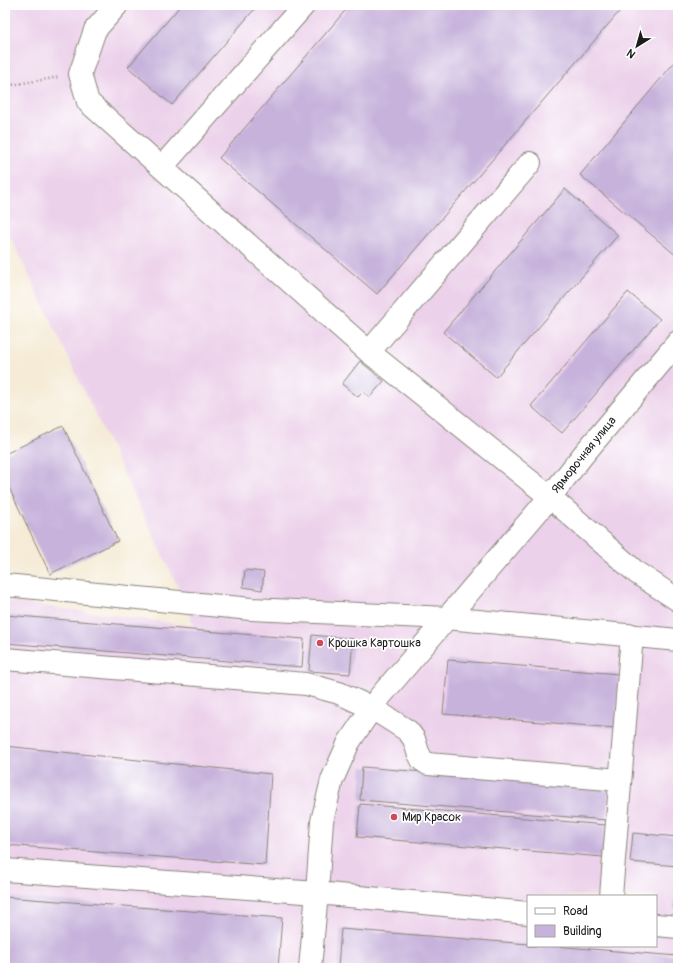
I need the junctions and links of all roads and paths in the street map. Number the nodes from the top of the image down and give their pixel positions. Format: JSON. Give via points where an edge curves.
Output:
{"nodes":[{"id":1,"x":116,"y":5,"type":"edge"},
{"id":2,"x":304,"y":5,"type":"edge"},
{"id":3,"x":80,"y":74,"type":"junction"},
{"id":4,"x":5,"y":86,"type":"edge"},
{"id":5,"x":530,"y":163,"type":"dead end"},
{"id":6,"x":162,"y":167,"type":"junction"},
{"id":7,"x":678,"y":342,"type":"edge"},
{"id":8,"x":369,"y":352,"type":"junction"},
{"id":9,"x":550,"y":497,"type":"junction"},
{"id":10,"x":5,"y":585,"type":"edge"},
{"id":11,"x":678,"y":600,"type":"edge"},
{"id":12,"x":447,"y":618,"type":"junction"},
{"id":13,"x":632,"y":635,"type":"junction"},
{"id":14,"x":678,"y":640,"type":"edge"},
{"id":15,"x":5,"y":659,"type":"edge"},
{"id":16,"x":372,"y":708,"type":"junction"},
{"id":17,"x":620,"y":780,"type":"junction"},
{"id":18,"x":5,"y":870,"type":"edge"},
{"id":19,"x":317,"y":893,"type":"junction"},
{"id":20,"x":611,"y":895,"type":"edge"},
{"id":21,"x":527,"y":913,"type":"edge"},
{"id":22,"x":657,"y":925,"type":"edge"},
{"id":23,"x":678,"y":927,"type":"edge"},
{"id":24,"x":310,"y":968,"type":"edge"}],
"edges":[{"from":1,"to":3,"type":"lane","via":[[95,30]]},
{"from":2,"to":6,"type":"lane"},
{"from":3,"to":4,"type":"path"},
{"from":3,"to":6,"type":"lane","via":[[88,102]]},
{"from":5,"to":8,"type":"lane"},
{"from":6,"to":8,"type":"lane"},
{"from":7,"to":9,"type":"lane","name":"Ярморочная улица","via":[[582,455]]},
{"from":8,"to":9,"type":"lane"},
{"from":9,"to":11,"type":"lane","name":"Ярморочная улица","via":[[637,573]]},
{"from":9,"to":12,"type":"lane"},
{"from":10,"to":12,"type":"lane","via":[[251,609]]},
{"from":12,"to":13,"type":"lane"},
{"from":12,"to":16,"type":"lane"},
{"from":13,"to":14,"type":"lane"},
{"from":13,"to":17,"type":"lane"},
{"from":15,"to":16,"type":"lane","via":[[306,684],[339,693]]},
{"from":16,"to":17,"type":"lane","via":[[408,731],[422,760],[428,764]]},
{"from":16,"to":19,"type":"lane","via":[[349,742],[332,780],[322,821]]},
{"from":17,"to":20,"type":"lane"},
{"from":18,"to":19,"type":"lane"},
{"from":19,"to":21,"type":"lane"},
{"from":19,"to":24,"type":"lane"},
{"from":22,"to":23,"type":"lane"}]}
